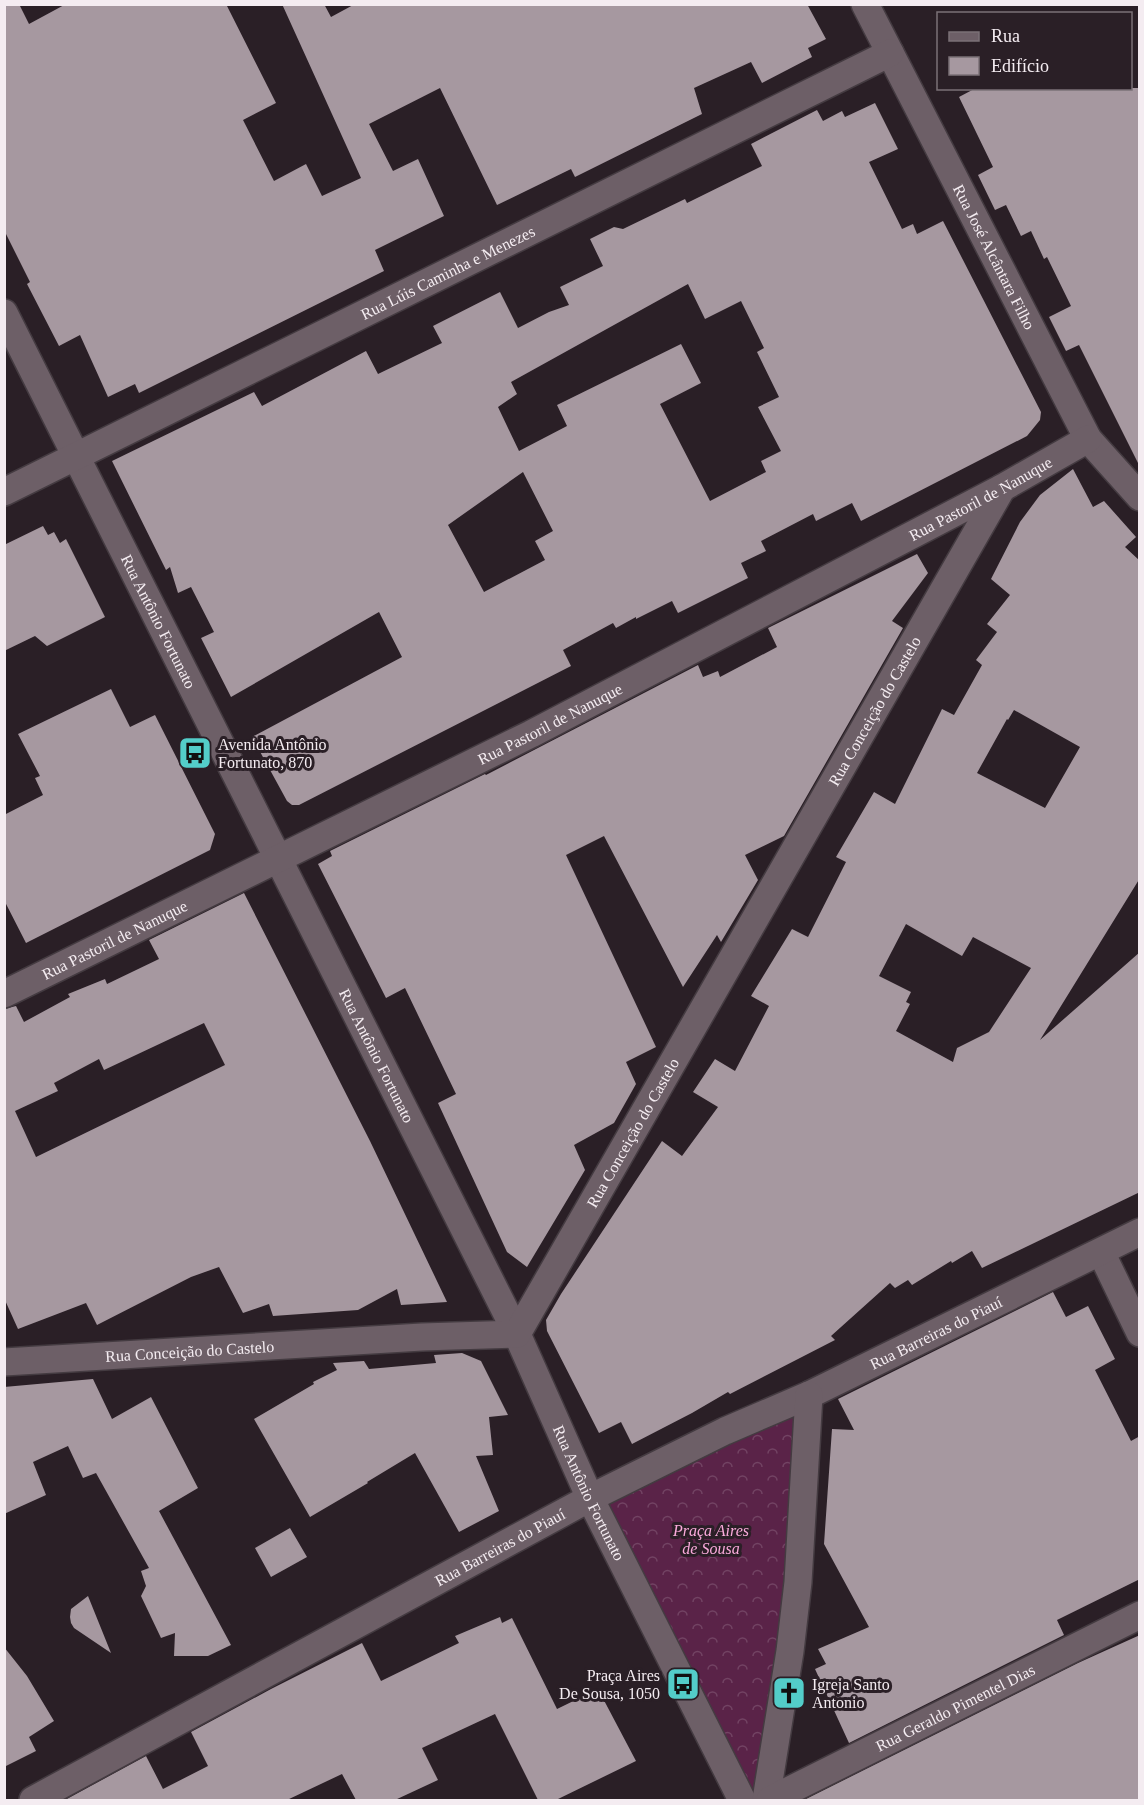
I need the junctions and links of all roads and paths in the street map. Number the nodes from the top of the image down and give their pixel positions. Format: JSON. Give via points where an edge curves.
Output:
{"nodes":[{"id":1,"x":865,"y":4,"type":"edge"},
{"id":2,"x":890,"y":53,"type":"junction"},
{"id":3,"x":4,"y":313,"type":"edge"},
{"id":4,"x":1088,"y":438,"type":"junction"},
{"id":5,"x":77,"y":457,"type":"junction"},
{"id":6,"x":1002,"y":488,"type":"junction"},
{"id":7,"x":4,"y":492,"type":"edge"},
{"id":8,"x":1140,"y":497,"type":"edge"},
{"id":9,"x":279,"y":858,"type":"junction"},
{"id":10,"x":4,"y":994,"type":"edge"},
{"id":11,"x":1140,"y":1232,"type":"edge"},
{"id":12,"x":1101,"y":1251,"type":"junction"},
{"id":13,"x":1140,"y":1333,"type":"edge"},
{"id":14,"x":517,"y":1334,"type":"junction"},
{"id":15,"x":4,"y":1362,"type":"edge"},
{"id":16,"x":809,"y":1395,"type":"junction"},
{"id":17,"x":590,"y":1498,"type":"junction"},
{"id":18,"x":1140,"y":1615,"type":"edge"},
{"id":19,"x":33,"y":1800,"type":"edge"},
{"id":20,"x":742,"y":1800,"type":"edge"},
{"id":21,"x":768,"y":1800,"type":"edge"}],
"edges":[{"from":1,"to":2,"type":"street","name":"Rua José Alcântara Filho"},
{"from":2,"to":4,"type":"street","name":"Rua José Alcântara Filho"},
{"from":2,"to":5,"type":"street","name":"Rua Lúis Caminha e Menezes"},
{"from":3,"to":5,"type":"street","name":"Rua Antônio Fortunato"},
{"from":4,"to":6,"type":"street","name":"Rua Pastoril de Nanuque"},
{"from":4,"to":8,"type":"street","name":"Rua José Alcântara Filho"},
{"from":5,"to":7,"type":"street","name":"Rua Lúis Caminha e Menezes"},
{"from":5,"to":9,"type":"street","name":"Rua Antônio Fortunato"},
{"from":6,"to":9,"type":"street","name":"Rua Pastoril de Nanuque","via":[[531,734]]},
{"from":6,"to":14,"type":"street","name":"Rua Conceição do Castelo"},
{"from":9,"to":10,"type":"street","name":"Rua Pastoril de Nanuque"},
{"from":9,"to":14,"type":"street","name":"Rua Antônio Fortunato"},
{"from":11,"to":12,"type":"street","name":"Rua Barreiras do Piauí"},
{"from":12,"to":13,"type":"street"},
{"from":12,"to":16,"type":"street","name":"Rua Barreiras do Piauí"},
{"from":14,"to":15,"type":"street","name":"Rua Conceição do Castelo"},
{"from":14,"to":17,"type":"street","name":"Rua Antônio Fortunato"},
{"from":16,"to":17,"type":"street","name":"Rua Barreiras do Piauí","via":[[725,1431]]},
{"from":16,"to":21,"type":"street","via":[[798,1582]]},
{"from":17,"to":19,"type":"street","name":"Rua Barreiras do Piauí"},
{"from":17,"to":20,"type":"street","name":"Rua Antônio Fortunato"},
{"from":18,"to":21,"type":"street","name":"Rua Geraldo Pimentel Dias"}]}
